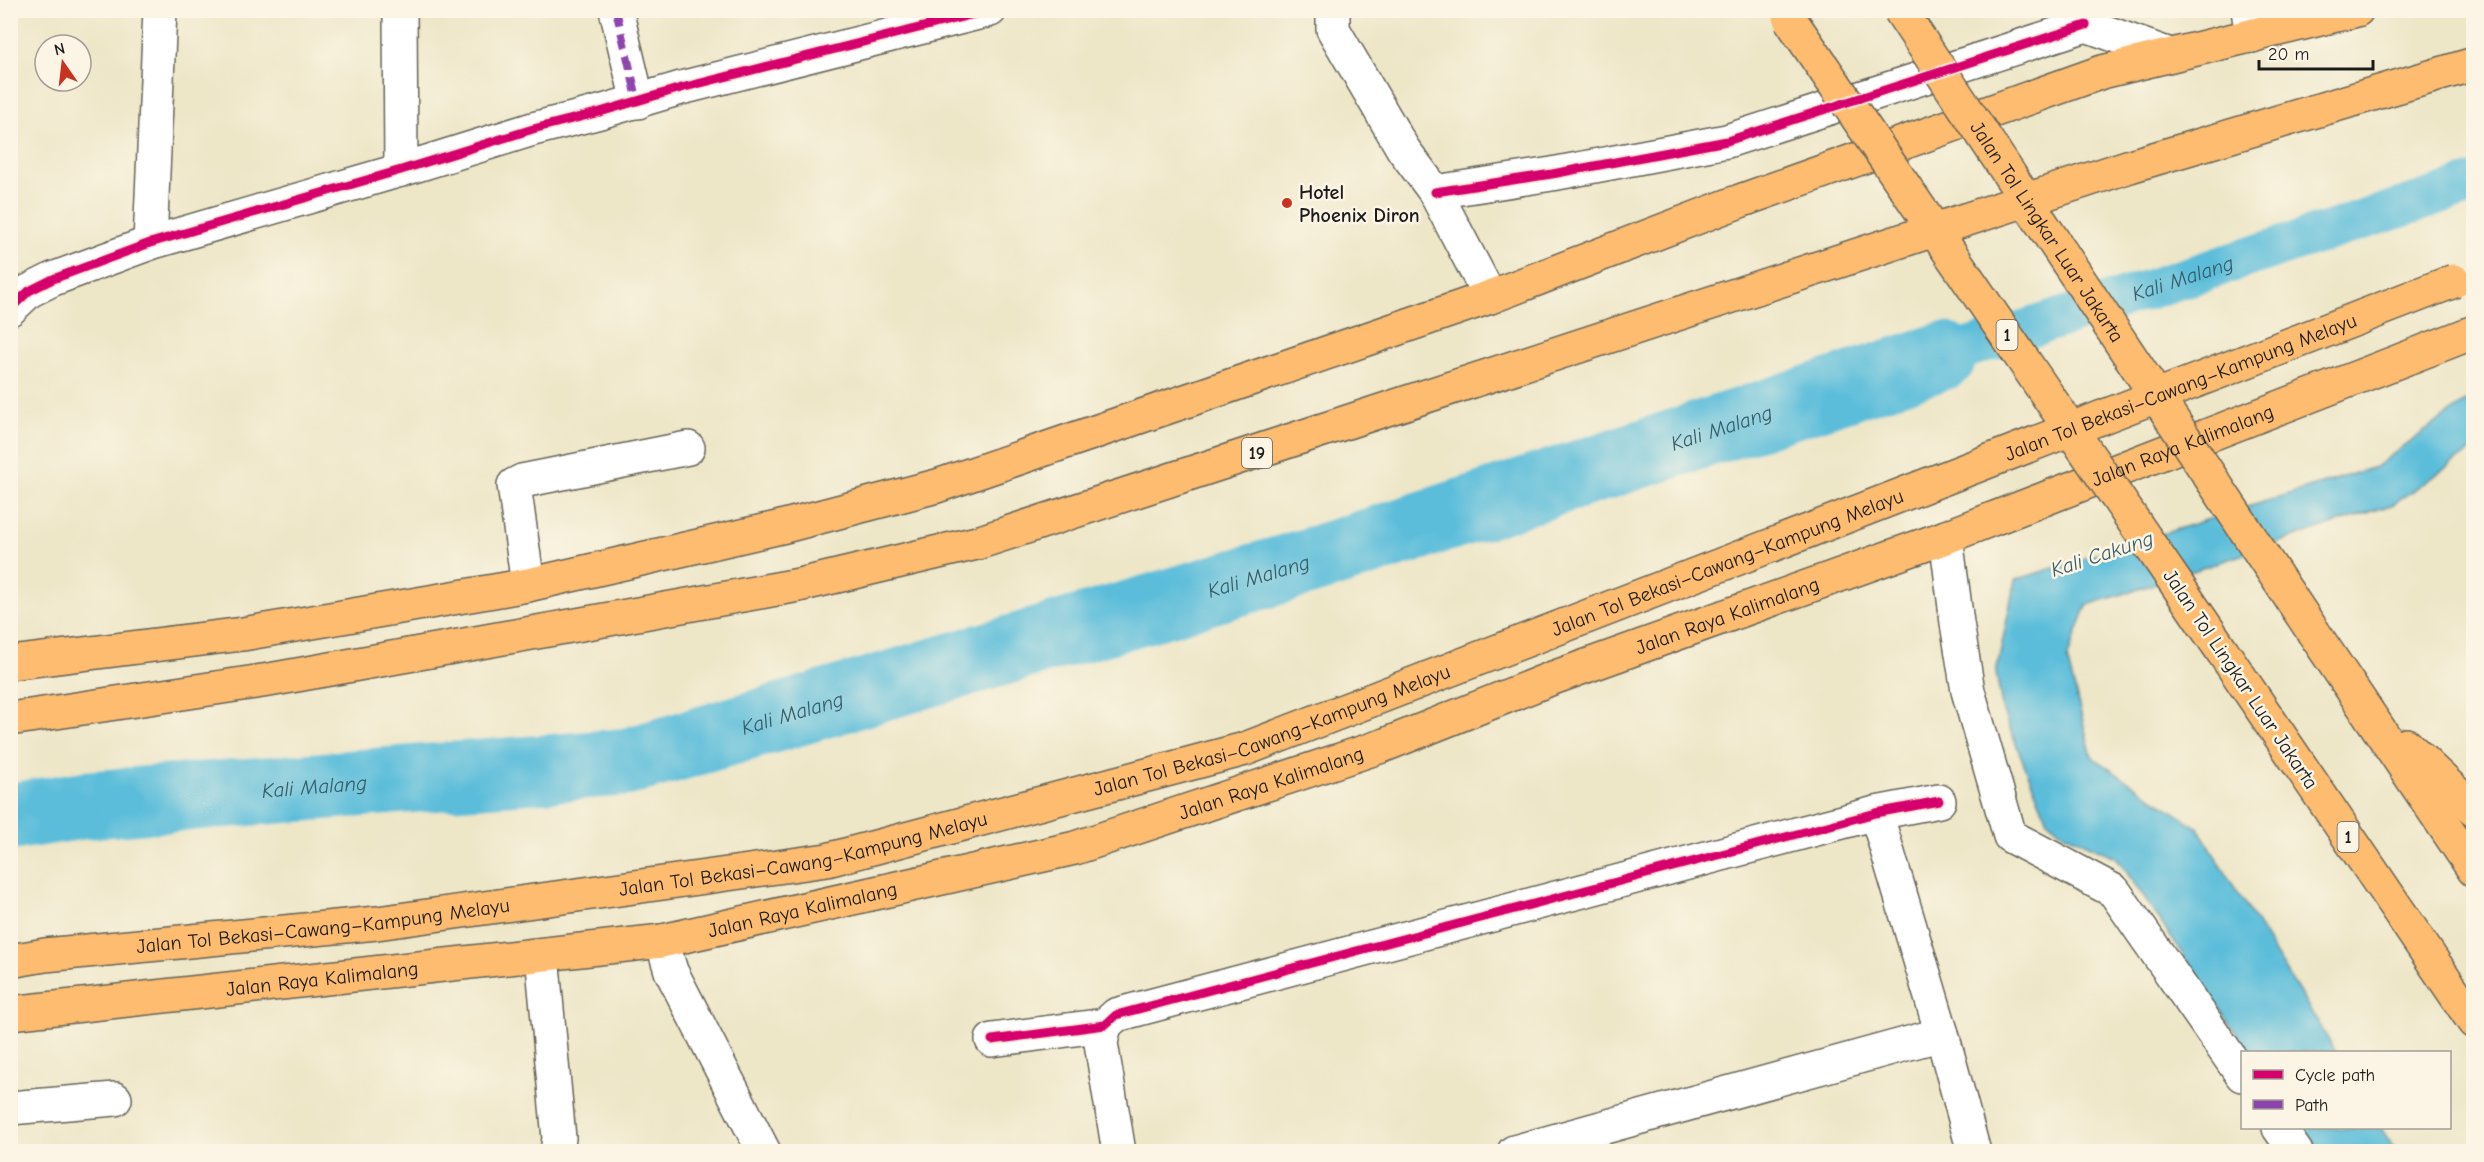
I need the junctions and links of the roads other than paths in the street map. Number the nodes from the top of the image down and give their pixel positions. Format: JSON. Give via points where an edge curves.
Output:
{"nodes":[{"id":1,"x":160,"y":10,"type":"edge"},
{"id":2,"x":400,"y":10,"type":"edge"},
{"id":3,"x":616,"y":10,"type":"edge"},
{"id":4,"x":990,"y":10,"type":"edge"},
{"id":5,"x":1333,"y":10,"type":"edge"},
{"id":6,"x":1900,"y":10,"type":"edge"},
{"id":7,"x":2357,"y":10,"type":"edge"},
{"id":8,"x":1788,"y":14,"type":"edge"},
{"id":9,"x":2320,"y":15,"type":"edge"},
{"id":10,"x":2081,"y":18,"type":"edge"},
{"id":11,"x":2250,"y":23,"type":"edge"},
{"id":12,"x":2170,"y":55,"type":"junction"},
{"id":13,"x":2474,"y":64,"type":"edge"},
{"id":14,"x":638,"y":102,"type":"junction"},
{"id":15,"x":401,"y":170,"type":"junction"},
{"id":16,"x":1435,"y":192,"type":"junction"},
{"id":17,"x":150,"y":243,"type":"junction"},
{"id":18,"x":2474,"y":274,"type":"edge"},
{"id":19,"x":17,"y":296,"type":"edge"},
{"id":20,"x":1490,"y":297,"type":"junction"},
{"id":21,"x":2474,"y":332,"type":"edge"},
{"id":22,"x":688,"y":448,"type":"dead end"},
{"id":23,"x":1946,"y":537,"type":"junction"},
{"id":24,"x":528,"y":585,"type":"junction"},
{"id":25,"x":10,"y":663,"type":"edge"},
{"id":26,"x":2359,"y":701,"type":"junction"},
{"id":27,"x":10,"y":719,"type":"edge"},
{"id":28,"x":1939,"y":801,"type":"dead end"},
{"id":29,"x":2474,"y":810,"type":"edge"},
{"id":30,"x":1876,"y":813,"type":"junction"},
{"id":31,"x":2474,"y":870,"type":"edge"},
{"id":32,"x":662,"y":941,"type":"junction"},
{"id":33,"x":542,"y":956,"type":"junction"},
{"id":34,"x":10,"y":961,"type":"edge"},
{"id":35,"x":10,"y":1013,"type":"edge"},
{"id":36,"x":2474,"y":1022,"type":"edge"},
{"id":37,"x":1105,"y":1025,"type":"junction"},
{"id":38,"x":1942,"y":1034,"type":"junction"},
{"id":39,"x":992,"y":1040,"type":"dead end"},
{"id":40,"x":2241,"y":1074,"type":"edge"},
{"id":41,"x":115,"y":1099,"type":"dead end"},
{"id":42,"x":10,"y":1108,"type":"edge"},
{"id":43,"x":2280,"y":1129,"type":"edge"},
{"id":44,"x":557,"y":1152,"type":"edge"},
{"id":45,"x":764,"y":1152,"type":"edge"},
{"id":46,"x":1119,"y":1152,"type":"edge"},
{"id":47,"x":1514,"y":1152,"type":"edge"},
{"id":48,"x":1974,"y":1152,"type":"edge"},
{"id":49,"x":2296,"y":1152,"type":"edge"}],
"edges":[{"from":1,"to":17,"type":"street"},
{"from":2,"to":15,"type":"street"},
{"from":3,"to":14,"type":"street"},
{"from":4,"to":14,"type":"street"},
{"from":5,"to":16,"type":"street","via":[[1333,29],[1403,149]]},
{"from":6,"to":26,"type":"main road","name":"Jalan Tol Lingkar Luar Jakarta","bridge":true},
{"from":7,"to":9,"type":"main road"},
{"from":8,"to":36,"type":"main road","name":"Jalan Tol Lingkar Luar Jakarta","number":"1","bridge":true},
{"from":9,"to":11,"type":"main road"},
{"from":10,"to":12,"type":"street"},
{"from":10,"to":16,"type":"street","via":[[1727,141]]},
{"from":11,"to":12,"type":"main road"},
{"from":12,"to":20,"type":"main road","via":[[2102,72],[1740,201]]},
{"from":13,"to":27,"type":"main road","number":"19","bridge":true,"via":[[2130,166],[977,543],[799,585],[269,680]]},
{"from":14,"to":15,"type":"street","via":[[533,129]]},
{"from":15,"to":17,"type":"street"},
{"from":16,"to":20,"type":"street"},
{"from":17,"to":19,"type":"street"},
{"from":18,"to":34,"type":"main road","name":"Jalan Tol Bekasi–Cawang–Kampung Melayu","bridge":true,"via":[[1245,749],[827,861],[377,923]]},
{"from":20,"to":24,"type":"main road","via":[[937,486],[781,527]]},
{"from":21,"to":23,"type":"main road","name":"Jalan Raya Kalimalang"},
{"from":22,"to":24,"type":"street","via":[[514,485]]},
{"from":23,"to":32,"type":"main road","name":"Jalan Raya Kalimalang","via":[[1550,679],[1382,746],[1075,848]]},
{"from":23,"to":40,"type":"street","via":[[1968,691],[2010,836],[2114,891]]},
{"from":24,"to":25,"type":"main road","via":[[243,634]]},
{"from":26,"to":29,"type":"main road"},
{"from":26,"to":31,"type":"main road","name":"Jalan Tol Lingkar Luar Jakarta"},
{"from":28,"to":30,"type":"street"},
{"from":30,"to":37,"type":"street","via":[[1116,1015]]},
{"from":30,"to":38,"type":"street"},
{"from":32,"to":33,"type":"main road","name":"Jalan Raya Kalimalang"},
{"from":32,"to":45,"type":"street","via":[[671,971]]},
{"from":33,"to":35,"type":"main road","name":"Jalan Raya Kalimalang"},
{"from":33,"to":44,"type":"street","via":[[559,1138]]},
{"from":37,"to":39,"type":"street"},
{"from":37,"to":46,"type":"street","via":[[1101,1043]]},
{"from":38,"to":47,"type":"street"},
{"from":38,"to":48,"type":"street"},
{"from":41,"to":42,"type":"street"},
{"from":43,"to":49,"type":"street"}]}
